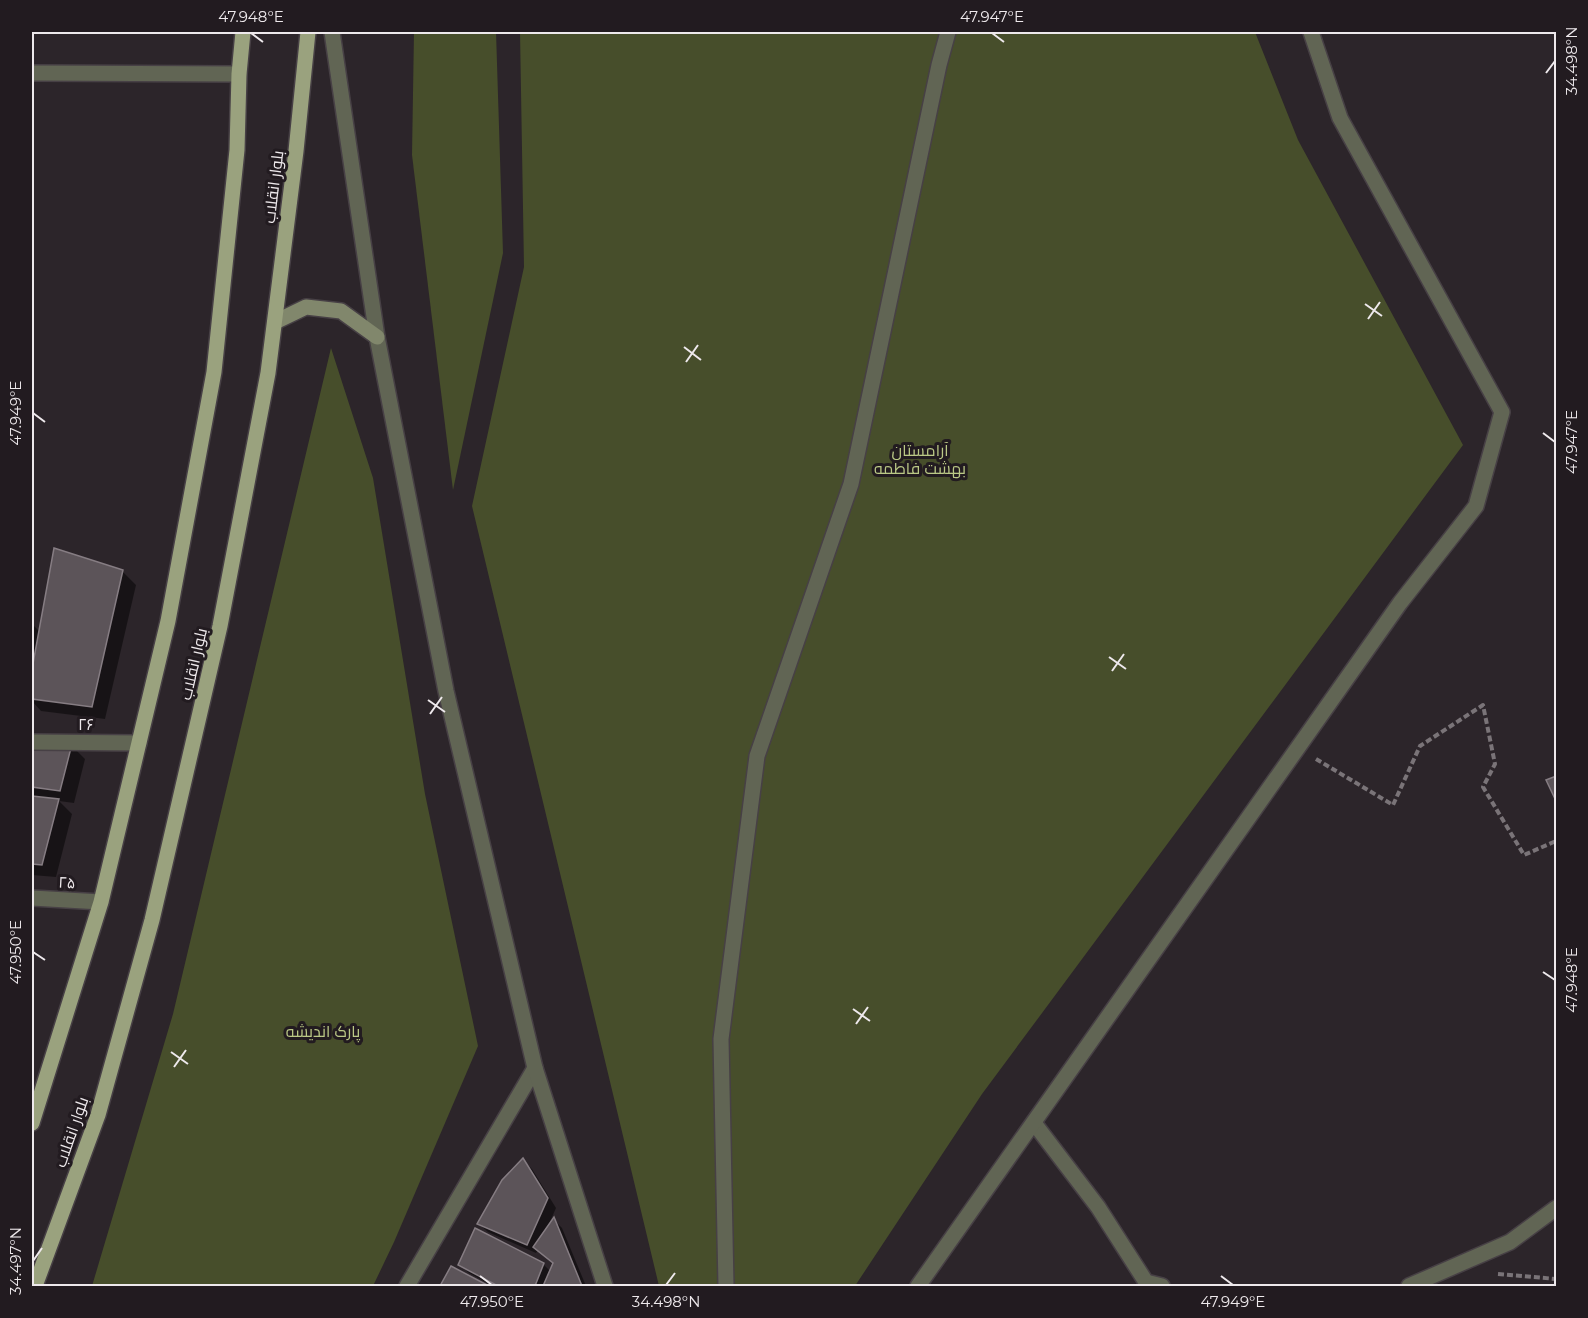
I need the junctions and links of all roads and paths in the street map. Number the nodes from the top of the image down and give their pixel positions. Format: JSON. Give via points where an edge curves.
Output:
{"nodes":[{"id":1,"x":243,"y":32,"type":"edge"},
{"id":2,"x":308,"y":32,"type":"edge"},
{"id":3,"x":332,"y":32,"type":"edge"},
{"id":4,"x":948,"y":32,"type":"edge"},
{"id":5,"x":1311,"y":32,"type":"edge"},
{"id":6,"x":32,"y":73,"type":"edge"},
{"id":7,"x":239,"y":74,"type":"junction"},
{"id":8,"x":275,"y":322,"type":"junction"},
{"id":9,"x":377,"y":337,"type":"junction"},
{"id":10,"x":32,"y":742,"type":"edge"},
{"id":11,"x":139,"y":743,"type":"junction"},
{"id":12,"x":1298,"y":748,"type":"junction"},
{"id":13,"x":1557,"y":841,"type":"edge"},
{"id":14,"x":32,"y":898,"type":"edge"},
{"id":15,"x":101,"y":902,"type":"junction"},
{"id":16,"x":535,"y":1068,"type":"junction"},
{"id":17,"x":33,"y":1113,"type":"edge"},
{"id":18,"x":1034,"y":1123,"type":"junction"},
{"id":19,"x":1557,"y":1208,"type":"edge"},
{"id":20,"x":1491,"y":1274,"type":"dead end"},
{"id":21,"x":1557,"y":1279,"type":"edge"},
{"id":22,"x":35,"y":1287,"type":"edge"},
{"id":23,"x":407,"y":1287,"type":"edge"},
{"id":24,"x":605,"y":1287,"type":"edge"},
{"id":25,"x":726,"y":1287,"type":"edge"},
{"id":26,"x":918,"y":1287,"type":"edge"},
{"id":27,"x":1162,"y":1287,"type":"edge"},
{"id":28,"x":1408,"y":1287,"type":"edge"}],
"edges":[{"from":1,"to":7,"type":"main road","name":"بلوار انقلاب"},
{"from":2,"to":8,"type":"main road","name":"بلوار انقلاب"},
{"from":3,"to":9,"type":"street"},
{"from":4,"to":25,"type":"street","via":[[851,484],[757,756],[721,1039]]},
{"from":5,"to":12,"type":"street","via":[[1340,118],[1502,412],[1476,506],[1400,603]]},
{"from":6,"to":7,"type":"street"},
{"from":7,"to":11,"type":"main road","name":"بلوار انقلاب","via":[[237,150],[214,372],[168,621]]},
{"from":8,"to":9,"type":"main road","via":[[306,307],[342,311]]},
{"from":8,"to":22,"type":"main road","name":"بلوار انقلاب","via":[[220,626],[152,920],[98,1115]]},
{"from":9,"to":16,"type":"street","via":[[446,691]]},
{"from":10,"to":11,"type":"street","name":"۲۶"},
{"from":11,"to":15,"type":"main road","name":"بلوار انقلاب"},
{"from":12,"to":13,"type":"path","via":[[1393,805],[1420,747],[1483,705],[1495,764],[1483,787],[1524,855]]},
{"from":12,"to":18,"type":"street"},
{"from":14,"to":15,"type":"street","name":"۲۵"},
{"from":15,"to":17,"type":"main road","name":"بلوار انقلاب"},
{"from":16,"to":23,"type":"street"},
{"from":16,"to":24,"type":"street"},
{"from":18,"to":26,"type":"street"},
{"from":18,"to":27,"type":"street","via":[[1098,1207],[1146,1282]]},
{"from":19,"to":28,"type":"street","via":[[1510,1242]]},
{"from":20,"to":21,"type":"path"}]}
